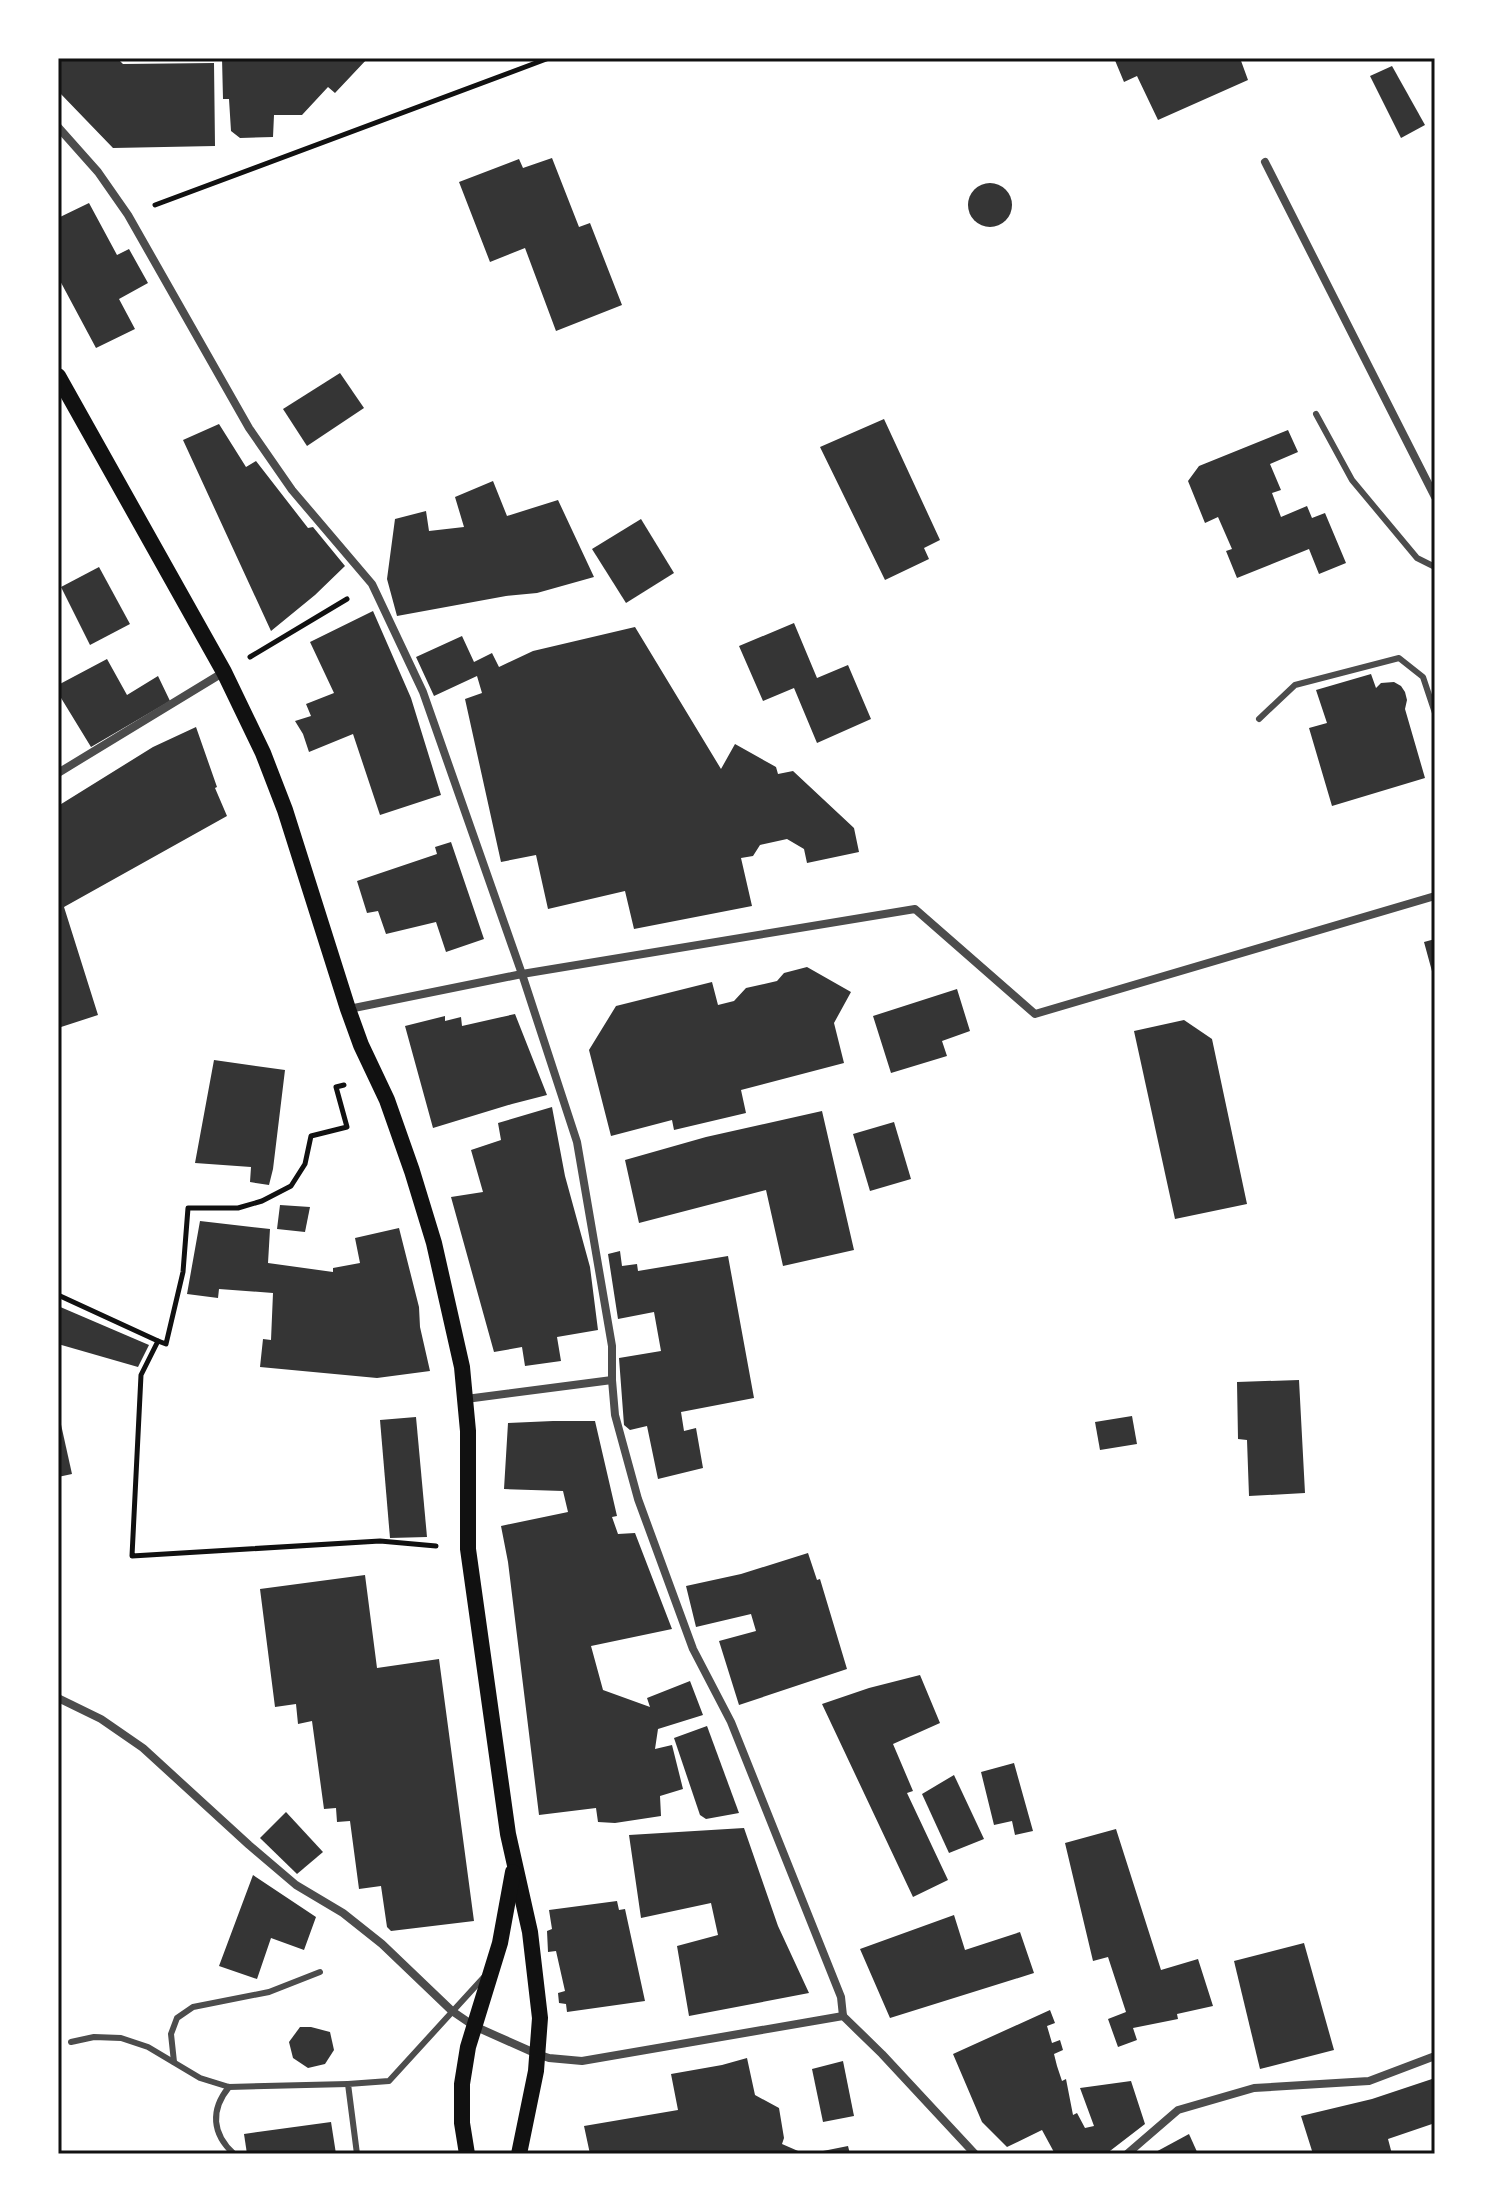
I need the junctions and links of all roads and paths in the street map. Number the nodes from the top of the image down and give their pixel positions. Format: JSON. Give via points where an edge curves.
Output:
{"nodes":[{"id":1,"x":549,"y":58,"type":"edge"},
{"id":2,"x":58,"y":127,"type":"edge"},
{"id":3,"x":1265,"y":162,"type":"dead end"},
{"id":4,"x":128,"y":215,"type":"junction"},
{"id":5,"x":58,"y":376,"type":"edge"},
{"id":6,"x":1316,"y":414,"type":"dead end"},
{"id":7,"x":1435,"y":497,"type":"edge"},
{"id":8,"x":1435,"y":567,"type":"edge"},
{"id":9,"x":372,"y":584,"type":"junction"},
{"id":10,"x":224,"y":672,"type":"junction"},
{"id":11,"x":1435,"y":713,"type":"edge"},
{"id":12,"x":1259,"y":719,"type":"dead end"},
{"id":13,"x":58,"y":773,"type":"edge"},
{"id":14,"x":1435,"y":896,"type":"edge"},
{"id":15,"x":522,"y":974,"type":"junction"},
{"id":16,"x":348,"y":1009,"type":"junction"},
{"id":17,"x":340,"y":1100,"type":"dead end"},
{"id":18,"x":58,"y":1295,"type":"edge"},
{"id":19,"x":158,"y":1341,"type":"junction"},
{"id":20,"x":612,"y":1380,"type":"junction"},
{"id":21,"x":466,"y":1399,"type":"junction"},
{"id":22,"x":468,"y":1549,"type":"junction"},
{"id":23,"x":58,"y":1698,"type":"edge"},
{"id":24,"x":514,"y":1866,"type":"junction"},
{"id":25,"x":492,"y":1969,"type":"junction"},
{"id":26,"x":320,"y":1972,"type":"dead end"},
{"id":27,"x":452,"y":2011,"type":"junction"},
{"id":28,"x":843,"y":2016,"type":"junction"},
{"id":29,"x":474,"y":2026,"type":"junction"},
{"id":30,"x":71,"y":2042,"type":"dead end"},
{"id":31,"x":537,"y":2054,"type":"junction"},
{"id":32,"x":1435,"y":2056,"type":"edge"},
{"id":33,"x":174,"y":2062,"type":"junction"},
{"id":34,"x":348,"y":2084,"type":"junction"},
{"id":35,"x":229,"y":2087,"type":"junction"},
{"id":36,"x":234,"y":2154,"type":"edge"},
{"id":37,"x":357,"y":2154,"type":"edge"},
{"id":38,"x":467,"y":2154,"type":"edge"},
{"id":39,"x":519,"y":2154,"type":"edge"},
{"id":40,"x":975,"y":2154,"type":"edge"},
{"id":41,"x":1127,"y":2154,"type":"edge"}],
"edges":[{"from":1,"to":4,"type":"path"},
{"from":2,"to":4,"type":"street"},
{"from":3,"to":7,"type":"street"},
{"from":4,"to":9,"type":"street","via":[[249,428],[292,490]]},
{"from":5,"to":10,"type":"main road"},
{"from":6,"to":8,"type":"lane","via":[[1352,480],[1417,558]]},
{"from":9,"to":10,"type":"path"},
{"from":9,"to":15,"type":"street","via":[[423,692]]},
{"from":10,"to":13,"type":"street"},
{"from":10,"to":16,"type":"main road","via":[[285,810]]},
{"from":11,"to":12,"type":"lane","via":[[1423,677],[1399,658],[1295,685]]},
{"from":14,"to":15,"type":"street","via":[[1035,1014],[915,909]]},
{"from":15,"to":16,"type":"street"},
{"from":15,"to":20,"type":"street","via":[[577,1142],[612,1346]]},
{"from":16,"to":21,"type":"main road","via":[[387,1100],[434,1243]]},
{"from":17,"to":19,"type":"path","via":[[347,1127],[311,1136],[305,1164],[291,1186],[238,1208],[188,1208],[183,1272],[166,1344]]},
{"from":18,"to":19,"type":"path"},
{"from":19,"to":22,"type":"path","via":[[141,1375],[132,1556],[380,1541]]},
{"from":20,"to":21,"type":"street"},
{"from":20,"to":28,"type":"street","via":[[615,1415],[644,1514],[693,1649],[731,1722],[841,1997]]},
{"from":21,"to":22,"type":"main road"},
{"from":22,"to":24,"type":"main road"},
{"from":23,"to":27,"type":"street","via":[[143,1748],[296,1885],[382,1944]]},
{"from":24,"to":25,"type":"main road"},
{"from":24,"to":31,"type":"main road","via":[[530,1932],[540,2018]]},
{"from":25,"to":27,"type":"lane"},
{"from":25,"to":29,"type":"main road"},
{"from":26,"to":33,"type":"lane","via":[[269,1992],[193,2007],[177,2018],[171,2034]]},
{"from":27,"to":29,"type":"street"},
{"from":27,"to":34,"type":"lane","via":[[389,2081]]},
{"from":28,"to":31,"type":"street","via":[[582,2061]]},
{"from":28,"to":40,"type":"street"},
{"from":29,"to":31,"type":"street"},
{"from":29,"to":38,"type":"main road","via":[[462,2084]]},
{"from":30,"to":33,"type":"lane","via":[[121,2038]]},
{"from":31,"to":39,"type":"main road"},
{"from":32,"to":41,"type":"street","via":[[1369,2081],[1254,2088],[1178,2110]]},
{"from":33,"to":35,"type":"lane"},
{"from":34,"to":35,"type":"lane"},
{"from":34,"to":37,"type":"lane"},
{"from":35,"to":36,"type":"lane","via":[[215,2119],[222,2143]]}]}
